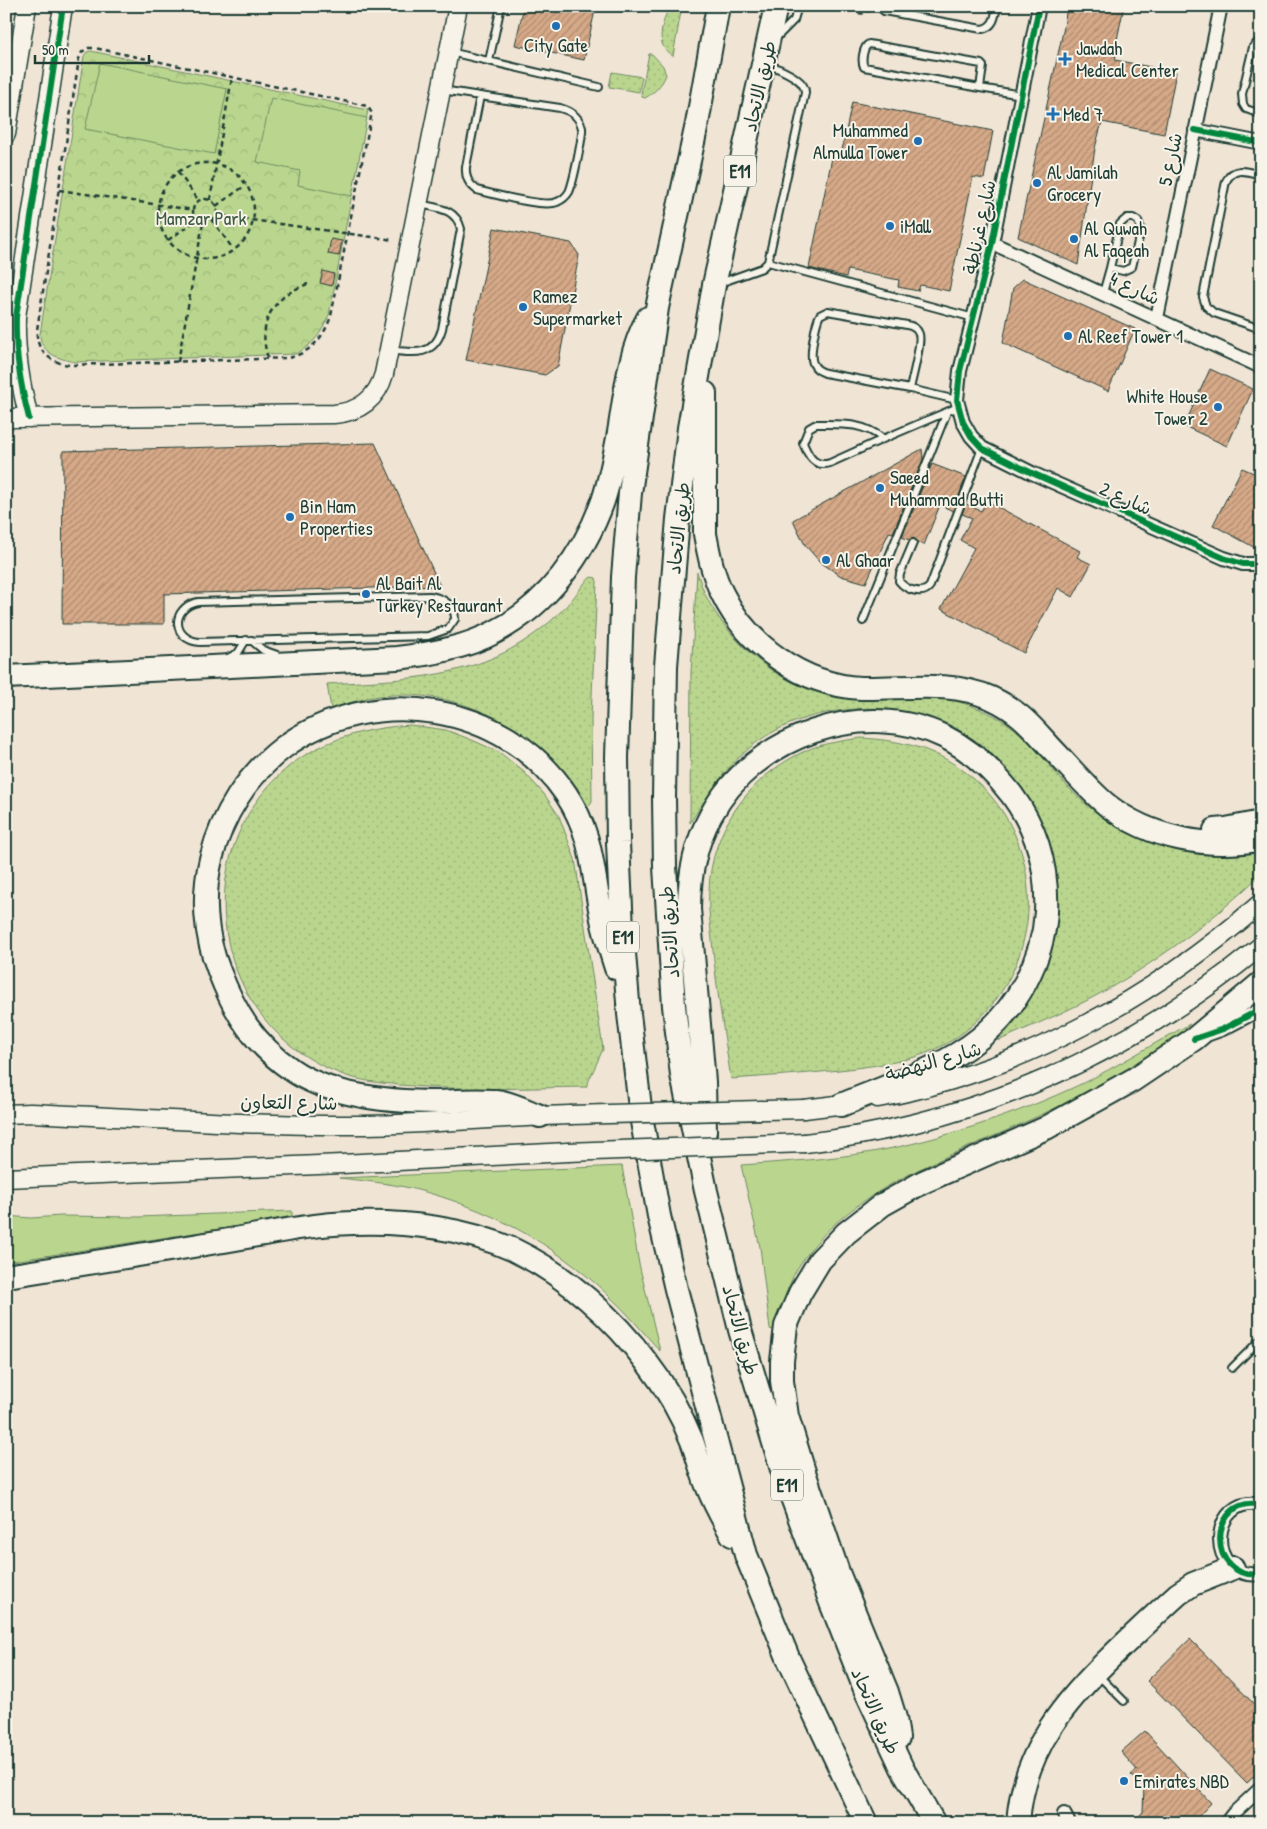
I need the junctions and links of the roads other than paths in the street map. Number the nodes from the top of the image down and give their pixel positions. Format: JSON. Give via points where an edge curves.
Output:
{"nodes":[{"id":1,"x":27,"y":6,"type":"edge"},
{"id":2,"x":63,"y":6,"type":"edge"},
{"id":3,"x":458,"y":6,"type":"edge"},
{"id":4,"x":501,"y":6,"type":"edge"},
{"id":5,"x":718,"y":6,"type":"edge"},
{"id":6,"x":776,"y":6,"type":"edge"},
{"id":7,"x":798,"y":6,"type":"edge"},
{"id":8,"x":879,"y":6,"type":"edge"},
{"id":9,"x":997,"y":6,"type":"edge"},
{"id":10,"x":1039,"y":6,"type":"edge"},
{"id":11,"x":1221,"y":6,"type":"edge"},
{"id":12,"x":1261,"y":39,"type":"edge"},
{"id":13,"x":449,"y":52,"type":"junction"},
{"id":14,"x":766,"y":54,"type":"junction"},
{"id":15,"x":489,"y":61,"type":"junction"},
{"id":16,"x":599,"y":87,"type":"dead end"},
{"id":17,"x":980,"y":88,"type":"junction"},
{"id":18,"x":441,"y":90,"type":"junction"},
{"id":19,"x":1022,"y":95,"type":"junction"},
{"id":20,"x":480,"y":96,"type":"junction"},
{"id":21,"x":1261,"y":114,"type":"edge"},
{"id":22,"x":1196,"y":130,"type":"junction"},
{"id":23,"x":6,"y":134,"type":"edge"},
{"id":24,"x":1261,"y":143,"type":"edge"},
{"id":25,"x":1261,"y":175,"type":"edge"},
{"id":26,"x":418,"y":204,"type":"junction"},
{"id":27,"x":992,"y":244,"type":"junction"},
{"id":28,"x":768,"y":262,"type":"junction"},
{"id":29,"x":1110,"y":268,"type":"junction"},
{"id":30,"x":714,"y":285,"type":"junction"},
{"id":31,"x":1102,"y":294,"type":"junction"},
{"id":32,"x":657,"y":308,"type":"junction"},
{"id":33,"x":974,"y":318,"type":"junction"},
{"id":34,"x":1156,"y":318,"type":"junction"},
{"id":35,"x":1261,"y":328,"type":"edge"},
{"id":36,"x":705,"y":336,"type":"junction"},
{"id":37,"x":389,"y":350,"type":"junction"},
{"id":38,"x":1261,"y":367,"type":"edge"},
{"id":39,"x":910,"y":389,"type":"junction"},
{"id":40,"x":954,"y":406,"type":"junction"},
{"id":41,"x":6,"y":418,"type":"edge"},
{"id":42,"x":29,"y":418,"type":"junction"},
{"id":43,"x":883,"y":439,"type":"junction"},
{"id":44,"x":982,"y":448,"type":"junction"},
{"id":45,"x":913,"y":543,"type":"dead end"},
{"id":46,"x":1261,"y":564,"type":"edge"},
{"id":47,"x":863,"y":621,"type":"dead end"},
{"id":48,"x":248,"y":640,"type":"junction"},
{"id":49,"x":284,"y":655,"type":"dead end"},
{"id":50,"x":293,"y":656,"type":"dead end"},
{"id":51,"x":218,"y":659,"type":"dead end"},
{"id":52,"x":324,"y":662,"type":"junction"},
{"id":53,"x":6,"y":677,"type":"edge"},
{"id":54,"x":1261,"y":822,"type":"edge"},
{"id":55,"x":1184,"y":839,"type":"junction"},
{"id":56,"x":1261,"y":839,"type":"edge"},
{"id":57,"x":1261,"y":902,"type":"edge"},
{"id":58,"x":1261,"y":946,"type":"edge"},
{"id":59,"x":1261,"y":983,"type":"edge"},
{"id":60,"x":1261,"y":1009,"type":"edge"},
{"id":61,"x":629,"y":1014,"type":"junction"},
{"id":62,"x":1194,"y":1039,"type":"junction"},
{"id":63,"x":841,"y":1105,"type":"junction"},
{"id":64,"x":6,"y":1114,"type":"edge"},
{"id":65,"x":570,"y":1115,"type":"joint"},
{"id":66,"x":540,"y":1116,"type":"junction"},
{"id":67,"x":6,"y":1178,"type":"edge"},
{"id":68,"x":706,"y":1190,"type":"junction"},
{"id":69,"x":6,"y":1276,"type":"edge"},
{"id":70,"x":1261,"y":1339,"type":"edge"},
{"id":71,"x":1232,"y":1368,"type":"dead end"},
{"id":72,"x":1260,"y":1503,"type":"edge"},
{"id":73,"x":746,"y":1555,"type":"junction"},
{"id":74,"x":1233,"y":1568,"type":"junction"},
{"id":75,"x":1260,"y":1575,"type":"edge"},
{"id":76,"x":1095,"y":1672,"type":"junction"},
{"id":77,"x":1124,"y":1702,"type":"dead end"},
{"id":78,"x":902,"y":1768,"type":"junction"},
{"id":79,"x":1261,"y":1788,"type":"edge"},
{"id":80,"x":866,"y":1823,"type":"edge"},
{"id":81,"x":934,"y":1823,"type":"edge"},
{"id":82,"x":1018,"y":1823,"type":"edge"},
{"id":83,"x":1226,"y":1823,"type":"edge"}],
"edges":[{"from":1,"to":23,"type":"main road"},
{"from":2,"to":42,"type":"main road","via":[[16,317],[17,358]]},
{"from":3,"to":13,"type":"main road"},
{"from":4,"to":15,"type":"lane"},
{"from":5,"to":32,"type":"highway","number":"E11","via":[[697,124]]},
{"from":6,"to":14,"type":"highway","name":"طريق الاتحاد","number":"E11"},
{"from":7,"to":14,"type":"lane","via":[[790,25]]},
{"from":8,"to":9,"type":"lane","via":[[884,11],[982,29],[993,22]]},
{"from":10,"to":19,"type":"street","name":"شارع غرناطة"},
{"from":11,"to":22,"type":"street","name":"شارع 5"},
{"from":12,"to":21,"type":"lane","via":[[1253,47],[1242,99],[1246,109]]},
{"from":13,"to":15,"type":"lane"},
{"from":13,"to":18,"type":"main road"},
{"from":14,"to":28,"type":"lane","via":[[805,89]]},
{"from":14,"to":30,"type":"highway","name":"طريق الاتحاد","number":"E11"},
{"from":15,"to":16,"type":"lane"},
{"from":17,"to":17,"type":"lane","via":[[981,64],[869,44],[865,46],[862,63],[866,68]]},
{"from":17,"to":19,"type":"lane"},
{"from":18,"to":20,"type":"lane"},
{"from":18,"to":26,"type":"main road"},
{"from":19,"to":27,"type":"street","name":"شارع غرناطة"},
{"from":20,"to":20,"type":"lane","via":[[560,108],[572,112],[580,122],[582,134],[570,190],[562,200],[543,204],[484,192],[472,186],[466,168]]},
{"from":22,"to":24,"type":"street"},
{"from":22,"to":34,"type":"street","name":"شارع 5"},
{"from":25,"to":35,"type":"lane","via":[[1242,170],[1228,176],[1203,296],[1206,306],[1214,313]]},
{"from":26,"to":37,"type":"main road"},
{"from":26,"to":37,"type":"lane","via":[[451,212],[461,229],[442,329],[436,343],[424,351]]},
{"from":27,"to":31,"type":"street","name":"شارع 4"},
{"from":27,"to":33,"type":"street","name":"شارع غرناطة"},
{"from":28,"to":30,"type":"lane","via":[[762,268]]},
{"from":28,"to":33,"type":"lane"},
{"from":29,"to":29,"type":"lane","via":[[1120,224],[1127,218],[1136,219],[1142,229],[1132,267],[1123,271]]},
{"from":29,"to":31,"type":"lane"},
{"from":30,"to":36,"type":"highway","name":"طريق الاتحاد","number":"E11"},
{"from":31,"to":34,"type":"street","name":"شارع 4"},
{"from":32,"to":52,"type":"highway","via":[[641,330],[634,351],[603,501],[580,551],[544,596],[522,615],[473,642],[413,656]]},
{"from":32,"to":61,"type":"highway","number":"E11","via":[[630,493],[619,657],[618,843]]},
{"from":33,"to":40,"type":"street","name":"شارع غرناطة"},
{"from":34,"to":38,"type":"street","name":"شارع 4"},
{"from":36,"to":55,"type":"highway","via":[[708,548],[714,576],[723,596],[747,631],[779,660],[825,681],[860,688],[951,687],[991,698],[1026,719],[1109,806],[1136,822]]},
{"from":36,"to":68,"type":"highway","name":"طريق الاتحاد","number":"E11","via":[[688,428],[671,592],[664,798],[674,1006],[682,1075]]},
{"from":37,"to":42,"type":"main road","via":[[377,392],[364,405],[345,413]]},
{"from":39,"to":39,"type":"lane","via":[[817,369],[811,357],[820,314],[828,311],[916,328],[919,342]]},
{"from":39,"to":40,"type":"lane"},
{"from":40,"to":43,"type":"lane"},
{"from":40,"to":44,"type":"street","name":"شارع غرناطة"},
{"from":40,"to":47,"type":"lane"},
{"from":41,"to":42,"type":"main road"},
{"from":43,"to":43,"type":"lane","via":[[826,464],[812,460],[803,442],[808,428],[816,424],[858,425]]},
{"from":44,"to":45,"type":"lane","via":[[926,591],[919,592],[899,581]]},
{"from":44,"to":46,"type":"street","name":"شارع 2","via":[[1032,474],[1224,558],[1243,564]]},
{"from":48,"to":48,"type":"lane","via":[[192,642],[180,632],[179,616],[183,609],[198,602],[430,596],[448,604],[455,615],[454,623],[448,629],[428,636]]},
{"from":48,"to":49,"type":"lane","via":[[263,650]]},
{"from":48,"to":51,"type":"lane","via":[[234,655]]},
{"from":50,"to":52,"type":"lane"},
{"from":52,"to":53,"type":"highway","via":[[198,664]]},
{"from":54,"to":55,"type":"highway","via":[[1204,831]]},
{"from":55,"to":56,"type":"highway","via":[[1230,843]]},
{"from":57,"to":63,"type":"main road","name":"شارع النهضة","via":[[1189,960],[1077,1029],[984,1070],[890,1096]]},
{"from":58,"to":67,"type":"main road","bridge":true,"via":[[1172,1012],[1068,1069],[962,1110],[844,1138],[805,1143]]},
{"from":59,"to":62,"type":"highway"},
{"from":60,"to":62,"type":"street","via":[[1223,1029]]},
{"from":61,"to":66,"type":"highway","via":[[604,928],[593,862],[578,817],[553,776],[510,740],[475,722],[444,713],[404,710],[359,714],[306,733],[265,763],[249,781],[224,822],[213,852],[206,891],[206,916],[216,964],[247,1029],[293,1071],[339,1090],[409,1102],[499,1102]]},
{"from":61,"to":73,"type":"highway","number":"E11","via":[[641,1116],[659,1216]]},
{"from":62,"to":78,"type":"highway","via":[[1133,1080],[1046,1128],[923,1182],[882,1204],[846,1233],[820,1260],[800,1293],[786,1326],[782,1381],[793,1438],[839,1575],[887,1692]]},
{"from":63,"to":65,"type":"main road","name":"شارع النهضة","bridge":true,"via":[[804,1109]]},
{"from":63,"to":68,"type":"highway","via":[[943,1062],[982,1037],[1013,1003],[1025,984],[1041,940],[1045,918],[1047,894],[1039,848],[1030,825],[1003,784],[986,766],[946,737],[899,724],[866,722],[826,727],[780,745],[741,775],[711,814],[701,836],[690,876],[689,909],[704,1082]]},
{"from":64,"to":66,"type":"main road","name":"شارع التعاون","via":[[280,1125],[410,1124]]},
{"from":65,"to":66,"type":"main road","name":"شارع التعاون"},
{"from":68,"to":78,"type":"highway","name":"طريق الاتحاد","number":"E11","via":[[740,1330],[782,1473],[844,1638]]},
{"from":69,"to":73,"type":"highway","via":[[351,1223],[434,1228],[514,1250],[589,1300],[649,1364],[691,1441],[723,1520]]},
{"from":70,"to":71,"type":"lane"},
{"from":72,"to":74,"type":"street","via":[[1237,1509],[1222,1525],[1220,1547]]},
{"from":73,"to":80,"type":"highway","number":"E11","via":[[789,1660]]},
{"from":74,"to":75,"type":"street"},
{"from":74,"to":76,"type":"highway","via":[[1204,1578],[1178,1594]]},
{"from":76,"to":77,"type":"lane"},
{"from":76,"to":82,"type":"highway","via":[[1052,1723],[1033,1759],[1020,1801]]},
{"from":78,"to":81,"type":"highway","name":"طريق الاتحاد","number":"E11"},
{"from":79,"to":83,"type":"street"}]}
